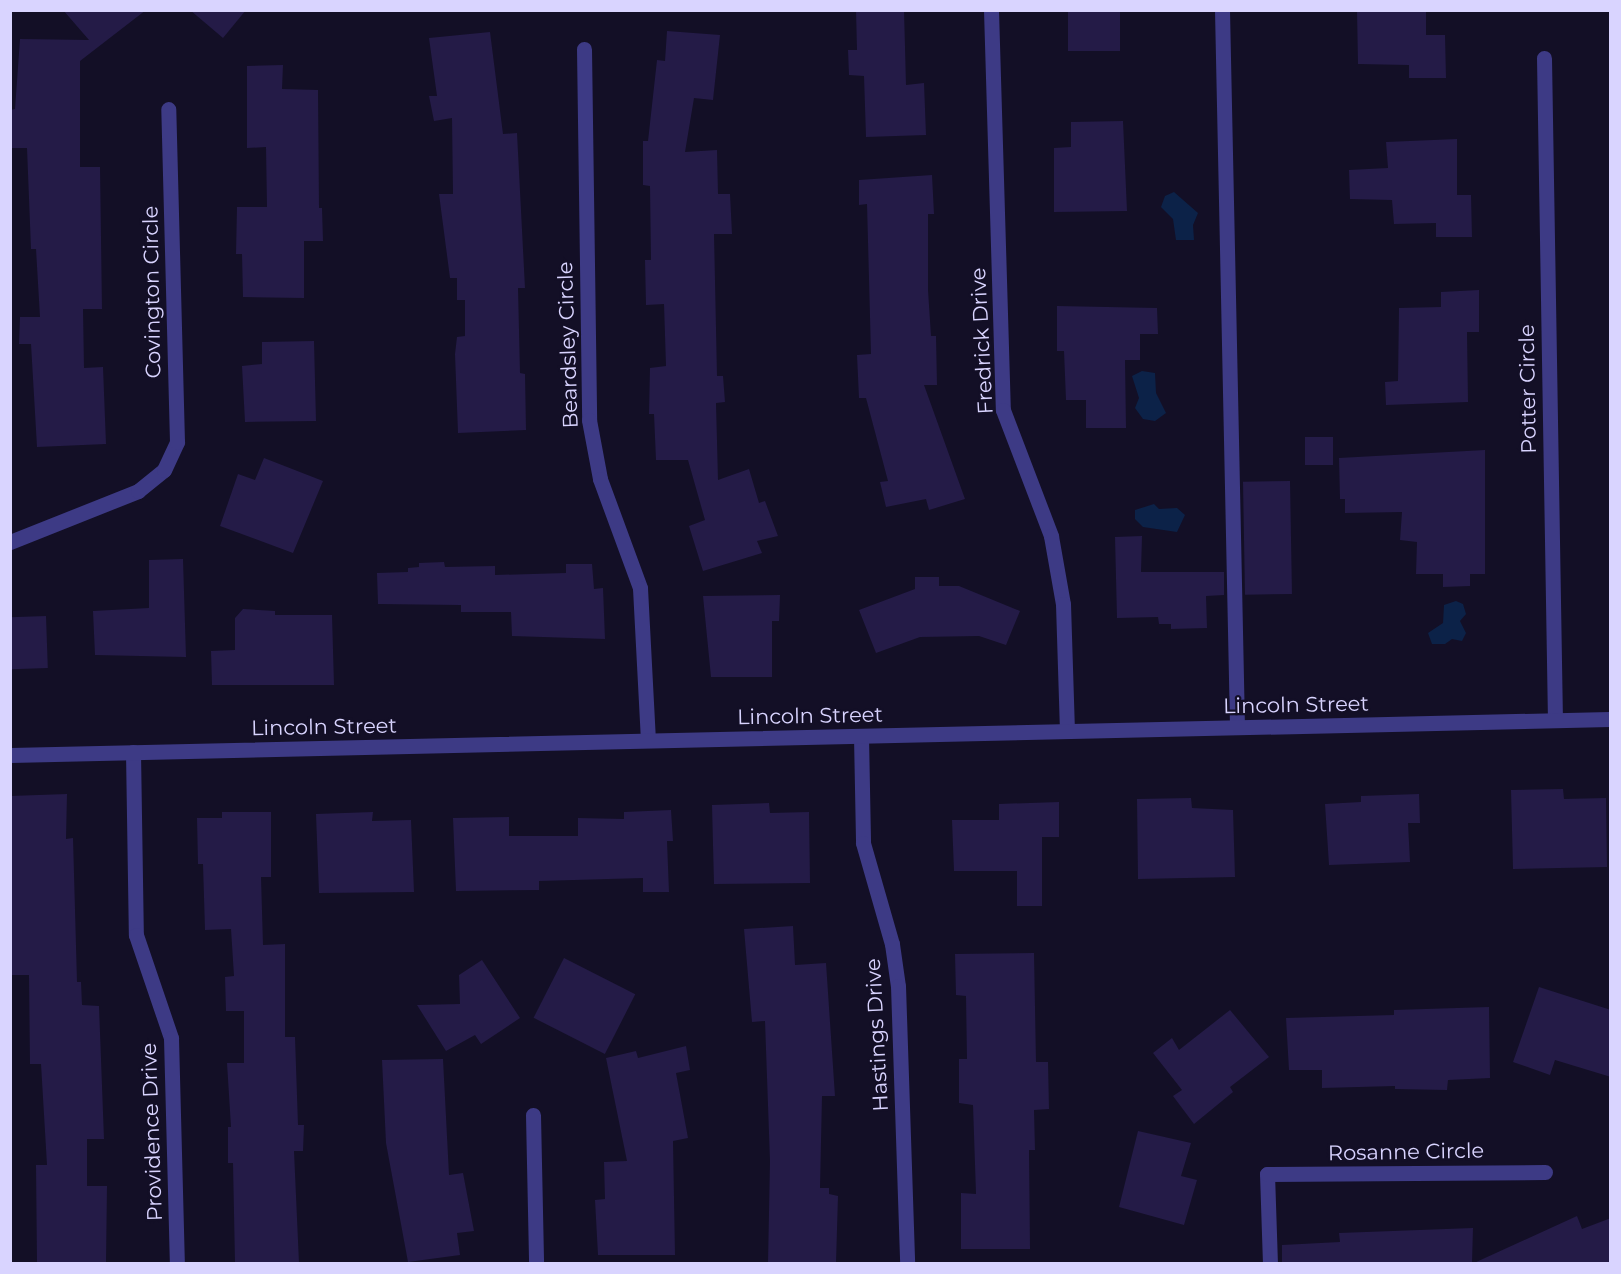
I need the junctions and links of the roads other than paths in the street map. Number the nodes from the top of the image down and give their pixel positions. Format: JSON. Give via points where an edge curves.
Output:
{"nodes":[{"id":1,"x":991,"y":10,"type":"edge"},
{"id":2,"x":1222,"y":10,"type":"edge"},
{"id":3,"x":584,"y":48,"type":"dead end"},
{"id":4,"x":1544,"y":58,"type":"dead end"},
{"id":5,"x":168,"y":109,"type":"dead end"},
{"id":6,"x":10,"y":542,"type":"edge"},
{"id":7,"x":1611,"y":718,"type":"edge"},
{"id":8,"x":1555,"y":720,"type":"junction"},
{"id":9,"x":1238,"y":727,"type":"junction"},
{"id":10,"x":1067,"y":731,"type":"junction"},
{"id":11,"x":861,"y":736,"type":"junction"},
{"id":12,"x":648,"y":740,"type":"junction"},
{"id":13,"x":133,"y":752,"type":"junction"},
{"id":14,"x":10,"y":755,"type":"edge"},
{"id":15,"x":533,"y":1115,"type":"dead end"},
{"id":16,"x":1545,"y":1172,"type":"dead end"},
{"id":17,"x":177,"y":1263,"type":"edge"},
{"id":18,"x":536,"y":1263,"type":"edge"},
{"id":19,"x":907,"y":1263,"type":"edge"},
{"id":20,"x":1270,"y":1263,"type":"edge"}],
"edges":[{"from":1,"to":10,"type":"street","name":"Fredrick Drive","via":[[1003,410],[1051,536],[1063,604]]},
{"from":2,"to":9,"type":"street"},
{"from":3,"to":12,"type":"street","name":"Beardsley Circle","via":[[589,420],[600,479],[640,588]]},
{"from":4,"to":8,"type":"street","name":"Potter Circle"},
{"from":5,"to":6,"type":"street","name":"Covington Circle","via":[[177,442],[164,471],[138,491]]},
{"from":7,"to":8,"type":"street","name":"Lincoln Street"},
{"from":8,"to":9,"type":"street","name":"Lincoln Street"},
{"from":9,"to":10,"type":"street","name":"Lincoln Street"},
{"from":10,"to":11,"type":"street","name":"Lincoln Street"},
{"from":11,"to":12,"type":"street","name":"Lincoln Street"},
{"from":11,"to":19,"type":"street","name":"Hastings Drive","via":[[863,843],[892,944],[898,986]]},
{"from":12,"to":13,"type":"street","name":"Lincoln Street"},
{"from":13,"to":14,"type":"street","name":"Lincoln Street"},
{"from":13,"to":17,"type":"street","name":"Providence Drive","via":[[136,935],[171,1038]]},
{"from":15,"to":18,"type":"street"},
{"from":16,"to":20,"type":"street","name":"Rosanne Circle","via":[[1267,1174]]}]}
